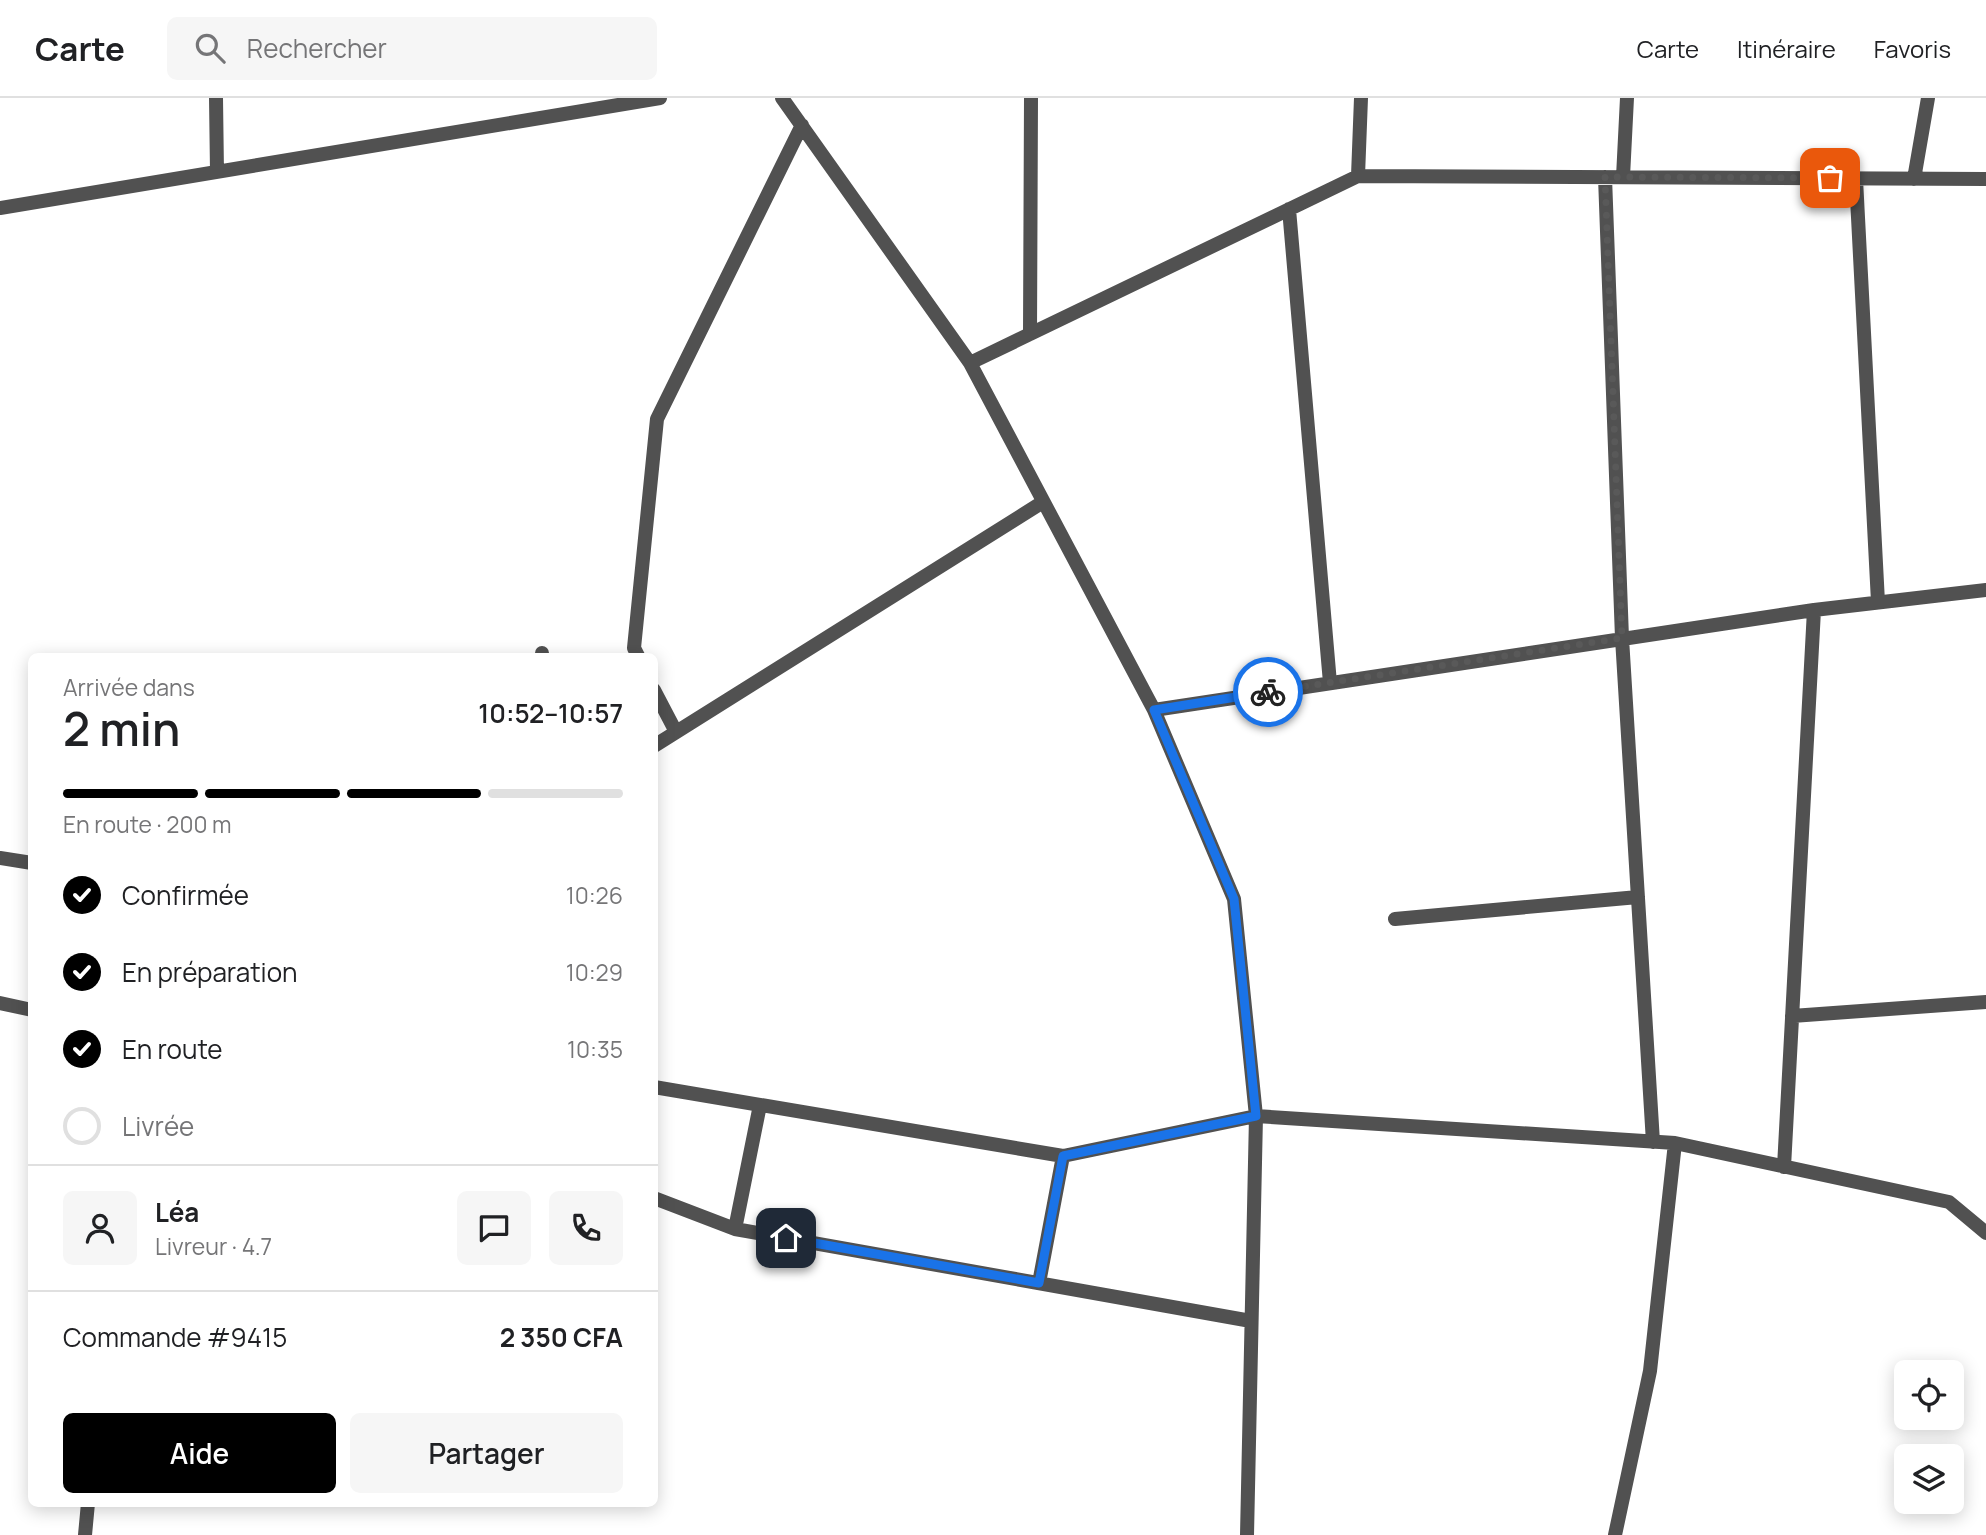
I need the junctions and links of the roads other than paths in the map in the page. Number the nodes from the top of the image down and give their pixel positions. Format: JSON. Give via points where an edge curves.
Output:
{"nodes":[{"id":1,"x":216,"y":98,"type":"edge"},
{"id":2,"x":660,"y":98,"type":"edge"},
{"id":3,"x":782,"y":98,"type":"edge"},
{"id":4,"x":1031,"y":98,"type":"edge"},
{"id":5,"x":1361,"y":98,"type":"edge"},
{"id":6,"x":1627,"y":98,"type":"edge"},
{"id":7,"x":1928,"y":98,"type":"edge"},
{"id":8,"x":802,"y":125,"type":"junction"},
{"id":9,"x":216,"y":172,"type":"junction"},
{"id":10,"x":1359,"y":176,"type":"junction"},
{"id":11,"x":1605,"y":177,"type":"junction"},
{"id":12,"x":1623,"y":177,"type":"junction"},
{"id":13,"x":1856,"y":178,"type":"junction"},
{"id":14,"x":1914,"y":179,"type":"junction"},
{"id":15,"x":1986,"y":179,"type":"edge"},
{"id":16,"x":0,"y":208,"type":"edge"},
{"id":17,"x":1289,"y":209,"type":"junction"},
{"id":18,"x":1030,"y":334,"type":"junction"},
{"id":19,"x":970,"y":363,"type":"junction"},
{"id":20,"x":1043,"y":502,"type":"junction"},
{"id":21,"x":1986,"y":590,"type":"edge"},
{"id":22,"x":1878,"y":602,"type":"junction"},
{"id":23,"x":1814,"y":610,"type":"junction"},
{"id":24,"x":1622,"y":638,"type":"junction"},
{"id":25,"x":636,"y":653,"type":"edge"},
{"id":26,"x":1330,"y":683,"type":"junction"},
{"id":27,"x":658,"y":698,"type":"edge"},
{"id":28,"x":1154,"y":710,"type":"junction"},
{"id":29,"x":676,"y":732,"type":"junction"},
{"id":30,"x":658,"y":743,"type":"edge"},
{"id":31,"x":0,"y":858,"type":"edge"},
{"id":32,"x":28,"y":862,"type":"edge"},
{"id":33,"x":1638,"y":897,"type":"junction"},
{"id":34,"x":1395,"y":919,"type":"dead end"},
{"id":35,"x":1986,"y":1002,"type":"edge"},
{"id":36,"x":0,"y":1003,"type":"edge"},
{"id":37,"x":28,"y":1009,"type":"edge"},
{"id":38,"x":1792,"y":1016,"type":"junction"},
{"id":39,"x":658,"y":1088,"type":"edge"},
{"id":40,"x":760,"y":1105,"type":"junction"},
{"id":41,"x":1256,"y":1116,"type":"junction"},
{"id":42,"x":1653,"y":1142,"type":"junction"},
{"id":43,"x":1675,"y":1143,"type":"junction"},
{"id":44,"x":1063,"y":1156,"type":"junction"},
{"id":45,"x":1784,"y":1167,"type":"junction"},
{"id":46,"x":658,"y":1200,"type":"edge"},
{"id":47,"x":735,"y":1229,"type":"junction"},
{"id":48,"x":1986,"y":1233,"type":"edge"},
{"id":49,"x":1039,"y":1283,"type":"junction"},
{"id":50,"x":1251,"y":1321,"type":"junction"},
{"id":51,"x":88,"y":1507,"type":"edge"},
{"id":52,"x":85,"y":1535,"type":"edge"},
{"id":53,"x":1247,"y":1535,"type":"edge"},
{"id":54,"x":1615,"y":1535,"type":"edge"}],
"edges":[{"from":1,"to":9,"type":"street"},
{"from":2,"to":9,"type":"street"},
{"from":3,"to":8,"type":"street"},
{"from":4,"to":18,"type":"street"},
{"from":5,"to":10,"type":"street"},
{"from":6,"to":12,"type":"street"},
{"from":7,"to":14,"type":"street"},
{"from":8,"to":19,"type":"street"},
{"from":8,"to":25,"type":"street","via":[[657,419]]},
{"from":9,"to":16,"type":"street"},
{"from":10,"to":11,"type":"street"},
{"from":10,"to":17,"type":"street"},
{"from":11,"to":12,"type":"street"},
{"from":11,"to":24,"type":"street"},
{"from":12,"to":13,"type":"street"},
{"from":13,"to":14,"type":"street"},
{"from":13,"to":22,"type":"street"},
{"from":14,"to":15,"type":"street"},
{"from":17,"to":18,"type":"street"},
{"from":17,"to":26,"type":"street"},
{"from":18,"to":19,"type":"street"},
{"from":19,"to":20,"type":"street"},
{"from":20,"to":28,"type":"street"},
{"from":20,"to":29,"type":"street"},
{"from":21,"to":22,"type":"street"},
{"from":22,"to":23,"type":"street"},
{"from":23,"to":24,"type":"street"},
{"from":23,"to":38,"type":"street"},
{"from":24,"to":26,"type":"street"},
{"from":24,"to":33,"type":"street"},
{"from":26,"to":28,"type":"street"},
{"from":27,"to":29,"type":"street"},
{"from":28,"to":41,"type":"street","via":[[1234,899]]},
{"from":29,"to":30,"type":"street"},
{"from":31,"to":32,"type":"street"},
{"from":33,"to":34,"type":"street"},
{"from":33,"to":42,"type":"street"},
{"from":35,"to":38,"type":"street"},
{"from":36,"to":37,"type":"street"},
{"from":38,"to":45,"type":"street"},
{"from":39,"to":40,"type":"street"},
{"from":40,"to":44,"type":"street"},
{"from":40,"to":47,"type":"street"},
{"from":41,"to":42,"type":"street"},
{"from":41,"to":44,"type":"street"},
{"from":41,"to":50,"type":"street"},
{"from":42,"to":43,"type":"street"},
{"from":43,"to":45,"type":"street"},
{"from":43,"to":54,"type":"street","via":[[1650,1371]]},
{"from":44,"to":49,"type":"street"},
{"from":45,"to":48,"type":"street","via":[[1949,1202]]},
{"from":46,"to":47,"type":"street"},
{"from":47,"to":49,"type":"street"},
{"from":49,"to":50,"type":"street"},
{"from":50,"to":53,"type":"street"},
{"from":51,"to":52,"type":"street"}]}
